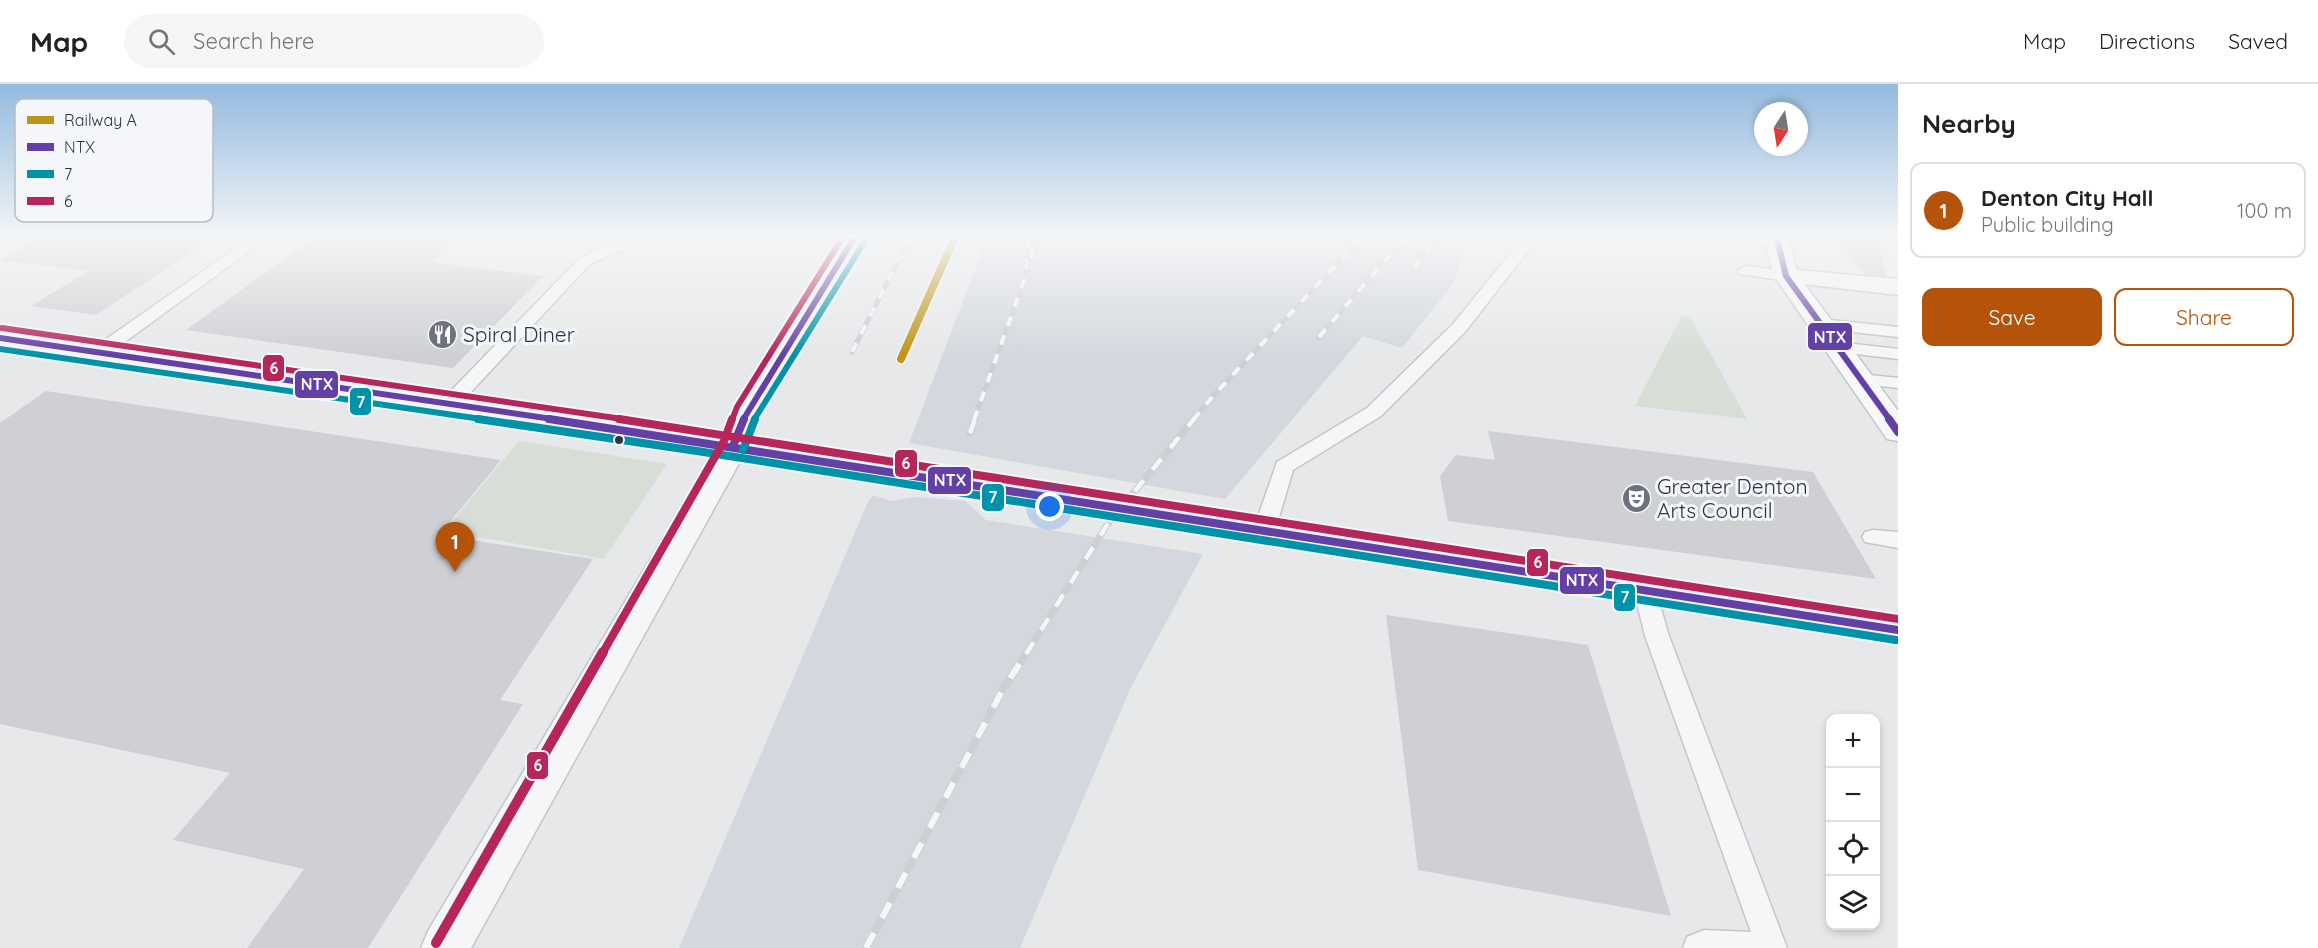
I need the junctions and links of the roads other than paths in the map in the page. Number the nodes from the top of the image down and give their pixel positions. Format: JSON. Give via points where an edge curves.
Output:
{"nodes":[{"id":1,"x":208,"y":275,"type":"edge"},
{"id":2,"x":571,"y":275,"type":"edge"},
{"id":3,"x":831,"y":275,"type":"edge"},
{"id":4,"x":1501,"y":275,"type":"edge"},
{"id":5,"x":1780,"y":275,"type":"edge"},
{"id":6,"x":1786,"y":276,"type":"junction"},
{"id":7,"x":1898,"y":287,"type":"edge"},
{"id":8,"x":1898,"y":332,"type":"edge"},
{"id":9,"x":0,"y":338,"type":"edge"},
{"id":10,"x":1898,"y":344,"type":"edge"},
{"id":11,"x":1840,"y":350,"type":"junction"},
{"id":12,"x":98,"y":353,"type":"junction"},
{"id":13,"x":1898,"y":354,"type":"edge"},
{"id":14,"x":1898,"y":368,"type":"edge"},
{"id":15,"x":1898,"y":383,"type":"edge"},
{"id":16,"x":449,"y":404,"type":"junction"},
{"id":17,"x":1898,"y":432,"type":"edge"},
{"id":18,"x":733,"y":446,"type":"junction"},
{"id":19,"x":1264,"y":531,"type":"junction"},
{"id":20,"x":1873,"y":537,"type":"dead end"},
{"id":21,"x":1898,"y":540,"type":"edge"},
{"id":22,"x":1645,"y":591,"type":"junction"},
{"id":23,"x":1898,"y":630,"type":"edge"},
{"id":24,"x":445,"y":948,"type":"edge"},
{"id":25,"x":1698,"y":948,"type":"edge"},
{"id":26,"x":1773,"y":948,"type":"edge"}],
"edges":[{"from":1,"to":12,"type":"lane"},
{"from":2,"to":16,"type":"lane"},
{"from":3,"to":18,"type":"lane","via":[[746,413]]},
{"from":4,"to":19,"type":"lane","via":[[1459,328],[1374,412],[1284,467]]},
{"from":5,"to":6,"type":"lane"},
{"from":6,"to":7,"type":"street"},
{"from":6,"to":11,"type":"main road"},
{"from":8,"to":11,"type":"lane"},
{"from":9,"to":12,"type":"street"},
{"from":10,"to":11,"type":"lane"},
{"from":11,"to":13,"type":"lane"},
{"from":11,"to":14,"type":"lane"},
{"from":11,"to":15,"type":"lane"},
{"from":11,"to":17,"type":"main road"},
{"from":12,"to":16,"type":"street"},
{"from":16,"to":18,"type":"street"},
{"from":18,"to":19,"type":"street"},
{"from":18,"to":24,"type":"street"},
{"from":19,"to":22,"type":"street"},
{"from":20,"to":21,"type":"lane"},
{"from":22,"to":23,"type":"street"},
{"from":22,"to":26,"type":"lane","via":[[1657,636]]},
{"from":25,"to":26,"type":"lane"}]}
